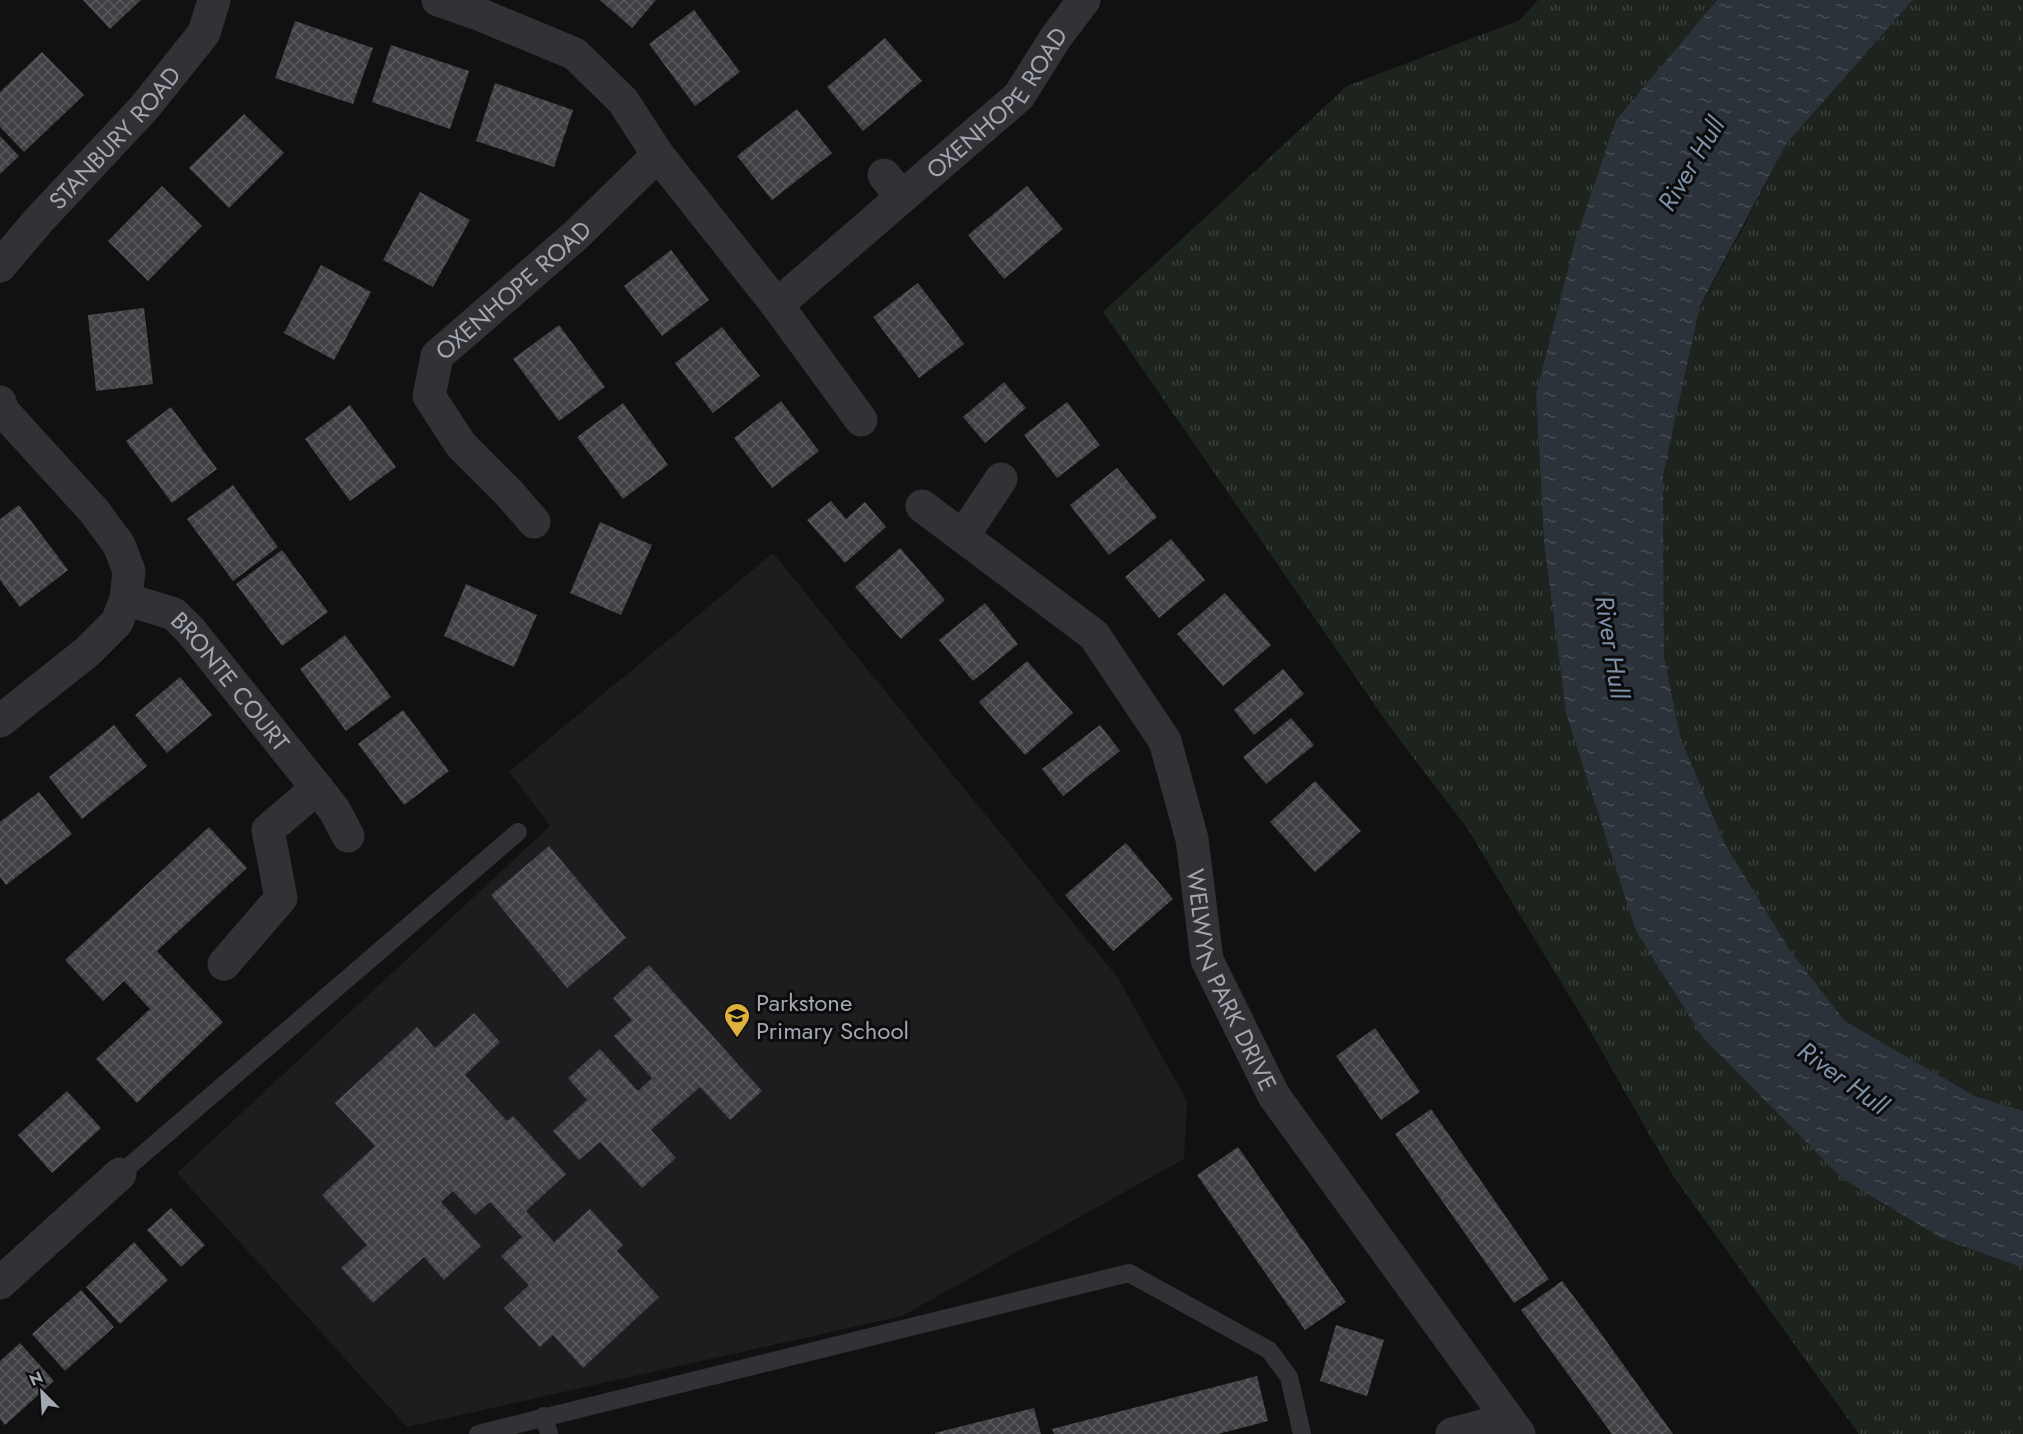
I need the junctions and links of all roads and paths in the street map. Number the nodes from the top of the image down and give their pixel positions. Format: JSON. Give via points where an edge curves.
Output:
{"nodes":[{"id":1,"x":214,"y":0,"type":"edge"},
{"id":2,"x":438,"y":0,"type":"edge"},
{"id":3,"x":1084,"y":0,"type":"edge"},
{"id":4,"x":658,"y":155,"type":"junction"},
{"id":5,"x":0,"y":266,"type":"edge"},
{"id":6,"x":777,"y":305,"type":"junction"},
{"id":7,"x":0,"y":402,"type":"edge"},
{"id":8,"x":861,"y":420,"type":"dead end"},
{"id":9,"x":1002,"y":479,"type":"dead end"},
{"id":10,"x":922,"y":506,"type":"dead end"},
{"id":11,"x":534,"y":522,"type":"dead end"},
{"id":12,"x":963,"y":536,"type":"junction"},
{"id":13,"x":126,"y":598,"type":"junction"},
{"id":14,"x":0,"y":721,"type":"edge"},
{"id":15,"x":317,"y":788,"type":"junction"},
{"id":16,"x":518,"y":832,"type":"dead end"},
{"id":17,"x":348,"y":836,"type":"dead end"},
{"id":18,"x":224,"y":964,"type":"dead end"},
{"id":19,"x":120,"y":1174,"type":"joint"},
{"id":20,"x":0,"y":1282,"type":"edge"},
{"id":21,"x":547,"y":1425,"type":"edge"},
{"id":22,"x":1514,"y":1427,"type":"edge"},
{"id":23,"x":478,"y":1434,"type":"edge"},
{"id":24,"x":1302,"y":1434,"type":"edge"},
{"id":25,"x":1452,"y":1434,"type":"edge"}],
"edges":[{"from":1,"to":5,"type":"street","name":"STANBURY ROAD","via":[[204,33],[151,100]]},
{"from":2,"to":4,"type":"street","via":[[575,54],[623,101]]},
{"from":3,"to":6,"type":"street","name":"OXENHOPE ROAD","via":[[1019,96],[893,186]]},
{"from":4,"to":6,"type":"street"},
{"from":4,"to":11,"type":"street","name":"OXENHOPE ROAD","via":[[575,236],[437,356],[429,396],[461,445]]},
{"from":6,"to":8,"type":"street"},
{"from":7,"to":13,"type":"street","via":[[3,411],[94,511],[119,545],[129,571]]},
{"from":9,"to":12,"type":"street"},
{"from":10,"to":12,"type":"street","name":"WELWYN PARK DRIVE"},
{"from":12,"to":22,"type":"street","name":"WELWYN PARK DRIVE","via":[[1094,635],[1166,741],[1192,839],[1207,960],[1274,1096]]},
{"from":13,"to":14,"type":"street","via":[[117,622],[87,652]]},
{"from":13,"to":15,"type":"street","name":"BRONTE COURT","via":[[174,614]]},
{"from":15,"to":17,"type":"street","name":"BRONTE COURT"},
{"from":15,"to":18,"type":"street","via":[[268,830],[281,898]]},
{"from":16,"to":19,"type":"lane"},
{"from":19,"to":20,"type":"street"},
{"from":21,"to":23,"type":"lane"},
{"from":21,"to":24,"type":"lane","via":[[1129,1273],[1269,1350],[1289,1377]]},
{"from":22,"to":25,"type":"street"}]}
